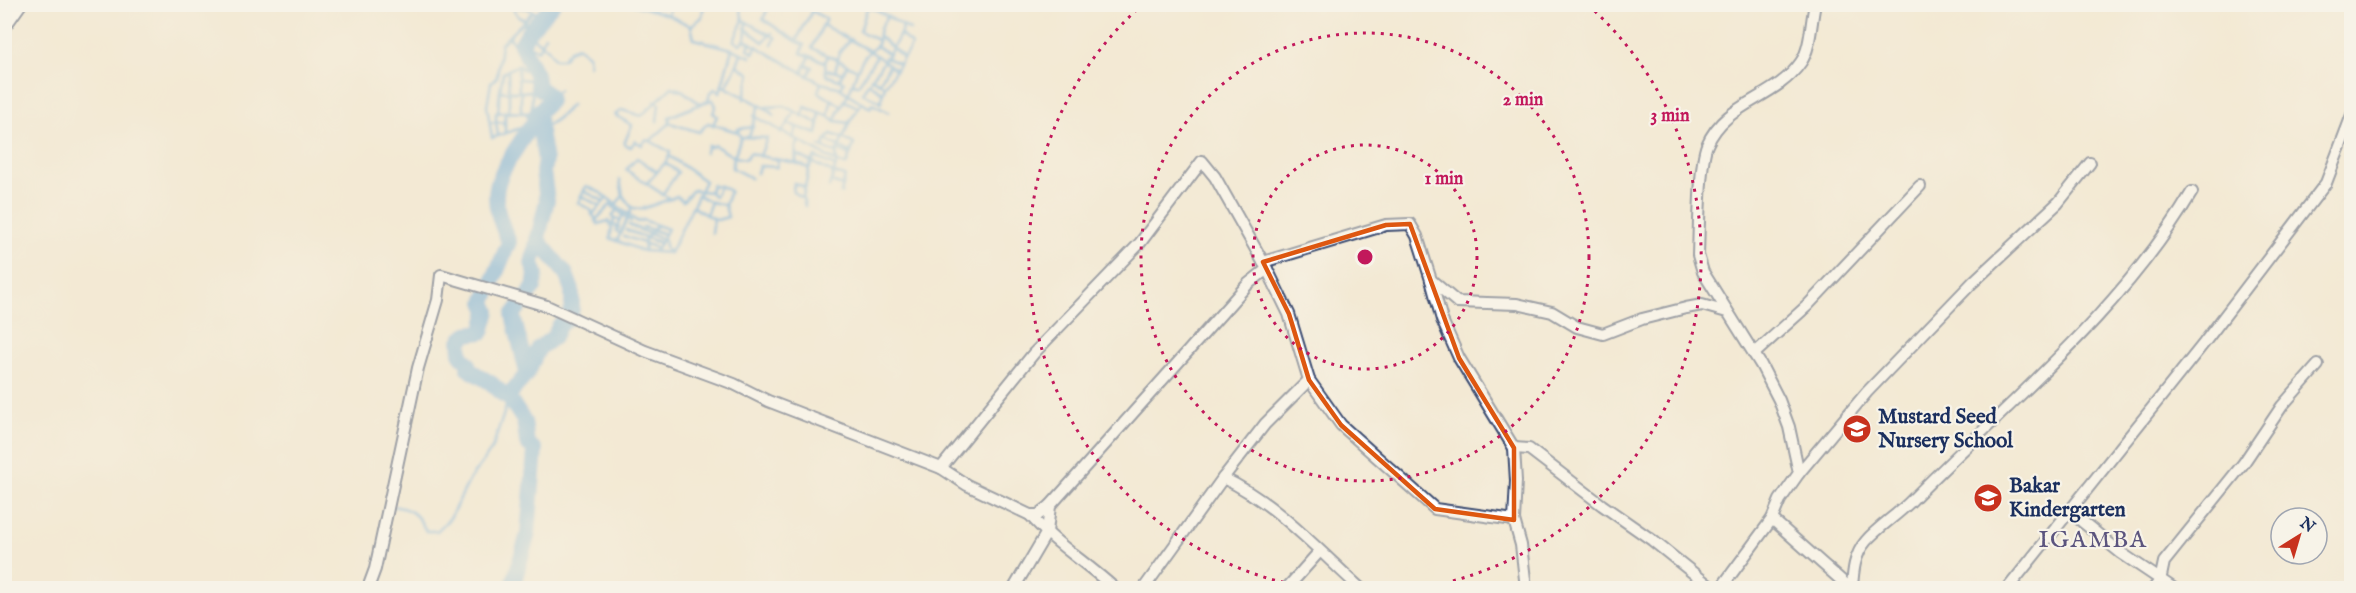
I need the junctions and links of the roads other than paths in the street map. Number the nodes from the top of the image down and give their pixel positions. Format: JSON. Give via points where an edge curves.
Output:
{"nodes":[{"id":1,"x":21,"y":4,"type":"edge"},
{"id":2,"x":1815,"y":4,"type":"edge"},
{"id":3,"x":4,"y":28,"type":"edge"},
{"id":4,"x":2352,"y":115,"type":"edge"},
{"id":5,"x":2090,"y":163,"type":"dead end"},
{"id":6,"x":1920,"y":186,"type":"dead end"},
{"id":7,"x":2192,"y":192,"type":"dead end"},
{"id":8,"x":1265,"y":266,"type":"junction"},
{"id":9,"x":1431,"y":280,"type":"junction"},
{"id":10,"x":1727,"y":312,"type":"junction"},
{"id":11,"x":1754,"y":354,"type":"junction"},
{"id":12,"x":2318,"y":365,"type":"dead end"},
{"id":13,"x":1309,"y":380,"type":"junction"},
{"id":14,"x":1514,"y":448,"type":"junction"},
{"id":15,"x":941,"y":468,"type":"junction"},
{"id":16,"x":1798,"y":472,"type":"junction"},
{"id":17,"x":1223,"y":478,"type":"junction"},
{"id":18,"x":1050,"y":506,"type":"junction"},
{"id":19,"x":2068,"y":510,"type":"junction"},
{"id":20,"x":1030,"y":515,"type":"junction"},
{"id":21,"x":1772,"y":519,"type":"junction"},
{"id":22,"x":1514,"y":520,"type":"junction"},
{"id":23,"x":1047,"y":532,"type":"junction"},
{"id":24,"x":1319,"y":552,"type":"junction"},
{"id":25,"x":2157,"y":585,"type":"edge"},
{"id":26,"x":368,"y":588,"type":"edge"},
{"id":27,"x":1014,"y":588,"type":"edge"},
{"id":28,"x":1114,"y":588,"type":"edge"},
{"id":29,"x":1144,"y":588,"type":"edge"},
{"id":30,"x":1287,"y":588,"type":"edge"},
{"id":31,"x":1360,"y":588,"type":"edge"},
{"id":32,"x":1526,"y":588,"type":"edge"},
{"id":33,"x":1712,"y":588,"type":"edge"},
{"id":34,"x":1721,"y":588,"type":"edge"},
{"id":35,"x":1851,"y":588,"type":"edge"},
{"id":36,"x":2008,"y":588,"type":"edge"},
{"id":37,"x":2174,"y":588,"type":"edge"}],
"edges":[{"from":1,"to":3,"type":"street"},
{"from":2,"to":10,"type":"street","via":[[1802,61],[1766,94],[1734,110],[1705,148],[1698,255],[1703,272]]},
{"from":4,"to":19,"type":"street","via":[[2326,183],[2204,343]]},
{"from":5,"to":16,"type":"street","via":[[2058,203],[1972,282],[1867,392]]},
{"from":6,"to":11,"type":"street","via":[[1807,306]]},
{"from":7,"to":35,"type":"street","via":[[2177,218],[2085,332],[1865,542],[1853,565]]},
{"from":8,"to":9,"type":"street","via":[[1386,225],[1410,224]]},
{"from":8,"to":13,"type":"street","via":[[1289,314]]},
{"from":8,"to":15,"type":"street","via":[[1203,161],[1140,243],[1034,353]]},
{"from":8,"to":18,"type":"street"},
{"from":9,"to":10,"type":"street","via":[[1457,302],[1516,304],[1552,312],[1577,327],[1603,334],[1642,319],[1702,305]]},
{"from":9,"to":14,"type":"street","via":[[1442,320],[1459,358]]},
{"from":10,"to":11,"type":"street"},
{"from":11,"to":16,"type":"street","via":[[1783,409]]},
{"from":12,"to":25,"type":"street","via":[[2282,406],[2243,464],[2164,562]]},
{"from":13,"to":17,"type":"street","via":[[1265,424]]},
{"from":13,"to":22,"type":"street","via":[[1341,425],[1436,509]]},
{"from":14,"to":22,"type":"street"},
{"from":14,"to":33,"type":"street","via":[[1529,449]]},
{"from":15,"to":20,"type":"street"},
{"from":15,"to":26,"type":"street","via":[[645,351],[547,306],[441,275]]},
{"from":16,"to":21,"type":"street"},
{"from":17,"to":24,"type":"street","via":[[1283,518]]},
{"from":17,"to":29,"type":"street"},
{"from":18,"to":20,"type":"street","via":[[1038,515]]},
{"from":18,"to":23,"type":"street"},
{"from":19,"to":25,"type":"street"},
{"from":19,"to":36,"type":"street"},
{"from":20,"to":23,"type":"street"},
{"from":21,"to":34,"type":"street"},
{"from":21,"to":35,"type":"street"},
{"from":22,"to":32,"type":"street"},
{"from":23,"to":27,"type":"street"},
{"from":23,"to":28,"type":"street"},
{"from":24,"to":30,"type":"street"},
{"from":24,"to":31,"type":"street"},
{"from":25,"to":37,"type":"street"}]}
